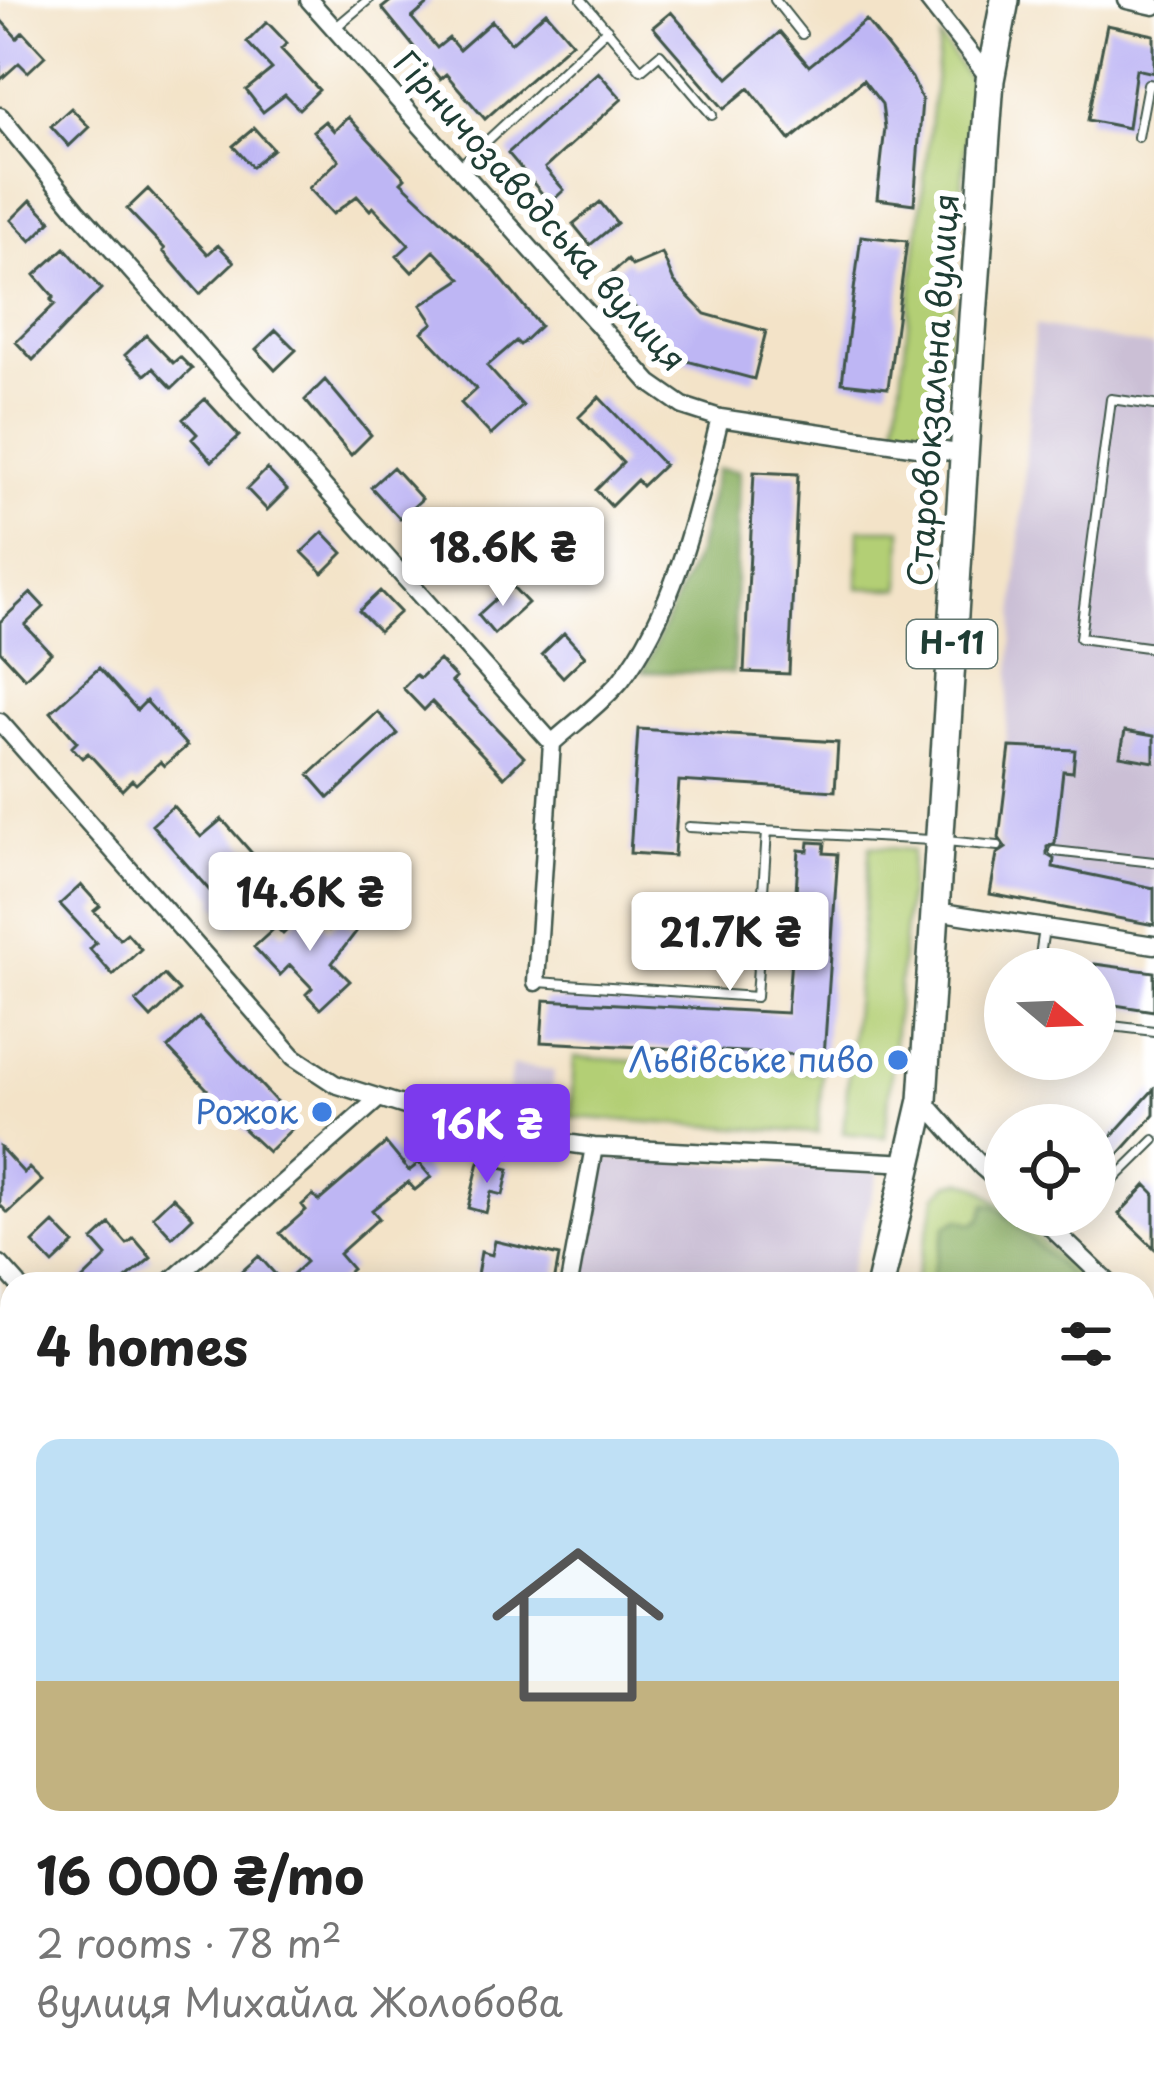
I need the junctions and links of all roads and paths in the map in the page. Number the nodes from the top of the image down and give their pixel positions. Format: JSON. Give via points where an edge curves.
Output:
{"nodes":[{"id":1,"x":310,"y":0,"type":"edge"},
{"id":2,"x":368,"y":0,"type":"edge"},
{"id":3,"x":582,"y":0,"type":"edge"},
{"id":4,"x":776,"y":0,"type":"edge"},
{"id":5,"x":928,"y":0,"type":"edge"},
{"id":6,"x":1005,"y":0,"type":"edge"},
{"id":7,"x":1127,"y":0,"type":"edge"},
{"id":8,"x":1154,"y":5,"type":"edge"},
{"id":9,"x":335,"y":28,"type":"junction"},
{"id":10,"x":607,"y":29,"type":"junction"},
{"id":11,"x":802,"y":34,"type":"dead end"},
{"id":12,"x":991,"y":80,"type":"junction"},
{"id":13,"x":1154,"y":85,"type":"edge"},
{"id":14,"x":712,"y":115,"type":"dead end"},
{"id":15,"x":0,"y":116,"type":"edge"},
{"id":16,"x":1138,"y":137,"type":"dead end"},
{"id":17,"x":456,"y":170,"type":"junction"},
{"id":18,"x":1154,"y":405,"type":"edge"},
{"id":19,"x":720,"y":418,"type":"junction"},
{"id":20,"x":965,"y":454,"type":"junction"},
{"id":21,"x":1154,"y":648,"type":"edge"},
{"id":22,"x":0,"y":722,"type":"edge"},
{"id":23,"x":552,"y":743,"type":"junction"},
{"id":24,"x":688,"y":827,"type":"dead end"},
{"id":25,"x":767,"y":831,"type":"junction"},
{"id":26,"x":942,"y":841,"type":"junction"},
{"id":27,"x":998,"y":846,"type":"dead end"},
{"id":28,"x":1054,"y":851,"type":"dead end"},
{"id":29,"x":1154,"y":862,"type":"edge"},
{"id":30,"x":935,"y":911,"type":"junction"},
{"id":31,"x":1044,"y":927,"type":"junction"},
{"id":32,"x":1154,"y":945,"type":"edge"},
{"id":33,"x":1041,"y":948,"type":"edge"},
{"id":34,"x":536,"y":982,"type":"joint"},
{"id":35,"x":1116,"y":1026,"type":"edge"},
{"id":36,"x":1154,"y":1031,"type":"edge"},
{"id":37,"x":378,"y":1099,"type":"junction"},
{"id":38,"x":923,"y":1100,"type":"junction"},
{"id":39,"x":1154,"y":1140,"type":"edge"},
{"id":40,"x":594,"y":1147,"type":"junction"},
{"id":41,"x":911,"y":1163,"type":"junction"},
{"id":42,"x":984,"y":1169,"type":"edge"},
{"id":43,"x":1116,"y":1177,"type":"edge"},
{"id":44,"x":1063,"y":1236,"type":"edge"},
{"id":45,"x":182,"y":1272,"type":"edge"},
{"id":46,"x":571,"y":1272,"type":"edge"},
{"id":47,"x":883,"y":1272,"type":"edge"},
{"id":48,"x":1098,"y":1272,"type":"edge"}],
"edges":[{"from":1,"to":9,"type":"street","name":"Гірничозаводська вулиця"},
{"from":2,"to":9,"type":"lane"},
{"from":3,"to":10,"type":"lane"},
{"from":4,"to":11,"type":"lane"},
{"from":5,"to":12,"type":"street"},
{"from":6,"to":12,"type":"main road","name":"Старовокзальна вулиця","number":"Н-11"},
{"from":7,"to":8,"type":"street"},
{"from":9,"to":17,"type":"street","name":"Гірничозаводська вулиця"},
{"from":10,"to":14,"type":"lane","via":[[641,70],[660,54]]},
{"from":10,"to":17,"type":"lane"},
{"from":12,"to":20,"type":"main road","name":"Старовокзальна вулиця","number":"Н-11"},
{"from":13,"to":16,"type":"lane","via":[[1148,84]]},
{"from":15,"to":23,"type":"street"},
{"from":17,"to":19,"type":"street","name":"Гірничозаводська вулиця","via":[[650,383]]},
{"from":18,"to":21,"type":"lane","via":[[1111,398],[1080,638]]},
{"from":19,"to":20,"type":"street","name":"Гірничозаводська вулиця"},
{"from":19,"to":23,"type":"street","via":[[662,609],[620,680]]},
{"from":20,"to":26,"type":"main road","name":"Старовокзальна вулиця","number":"Н-11"},
{"from":22,"to":37,"type":"street","via":[[294,1058]]},
{"from":23,"to":34,"type":"street"},
{"from":24,"to":25,"type":"lane"},
{"from":25,"to":26,"type":"lane"},
{"from":25,"to":34,"type":"lane","via":[[756,997]]},
{"from":26,"to":27,"type":"lane"},
{"from":26,"to":30,"type":"main road","name":"Старовокзальна вулиця","number":"Н-11"},
{"from":28,"to":29,"type":"lane"},
{"from":30,"to":31,"type":"street"},
{"from":30,"to":38,"type":"main road","name":"Старовокзальна вулиця","number":"Н-11"},
{"from":31,"to":32,"type":"street"},
{"from":31,"to":33,"type":"lane"},
{"from":35,"to":36,"type":"lane"},
{"from":37,"to":40,"type":"street","via":[[488,1132]]},
{"from":37,"to":45,"type":"street"},
{"from":38,"to":41,"type":"main road","name":"Старовокзальна вулиця","number":"Н-11"},
{"from":38,"to":42,"type":"street"},
{"from":39,"to":43,"type":"lane"},
{"from":40,"to":41,"type":"street"},
{"from":40,"to":46,"type":"street"},
{"from":41,"to":47,"type":"main road","name":"Старовокзальна вулиця","number":"Н-11"},
{"from":44,"to":48,"type":"street"}]}
